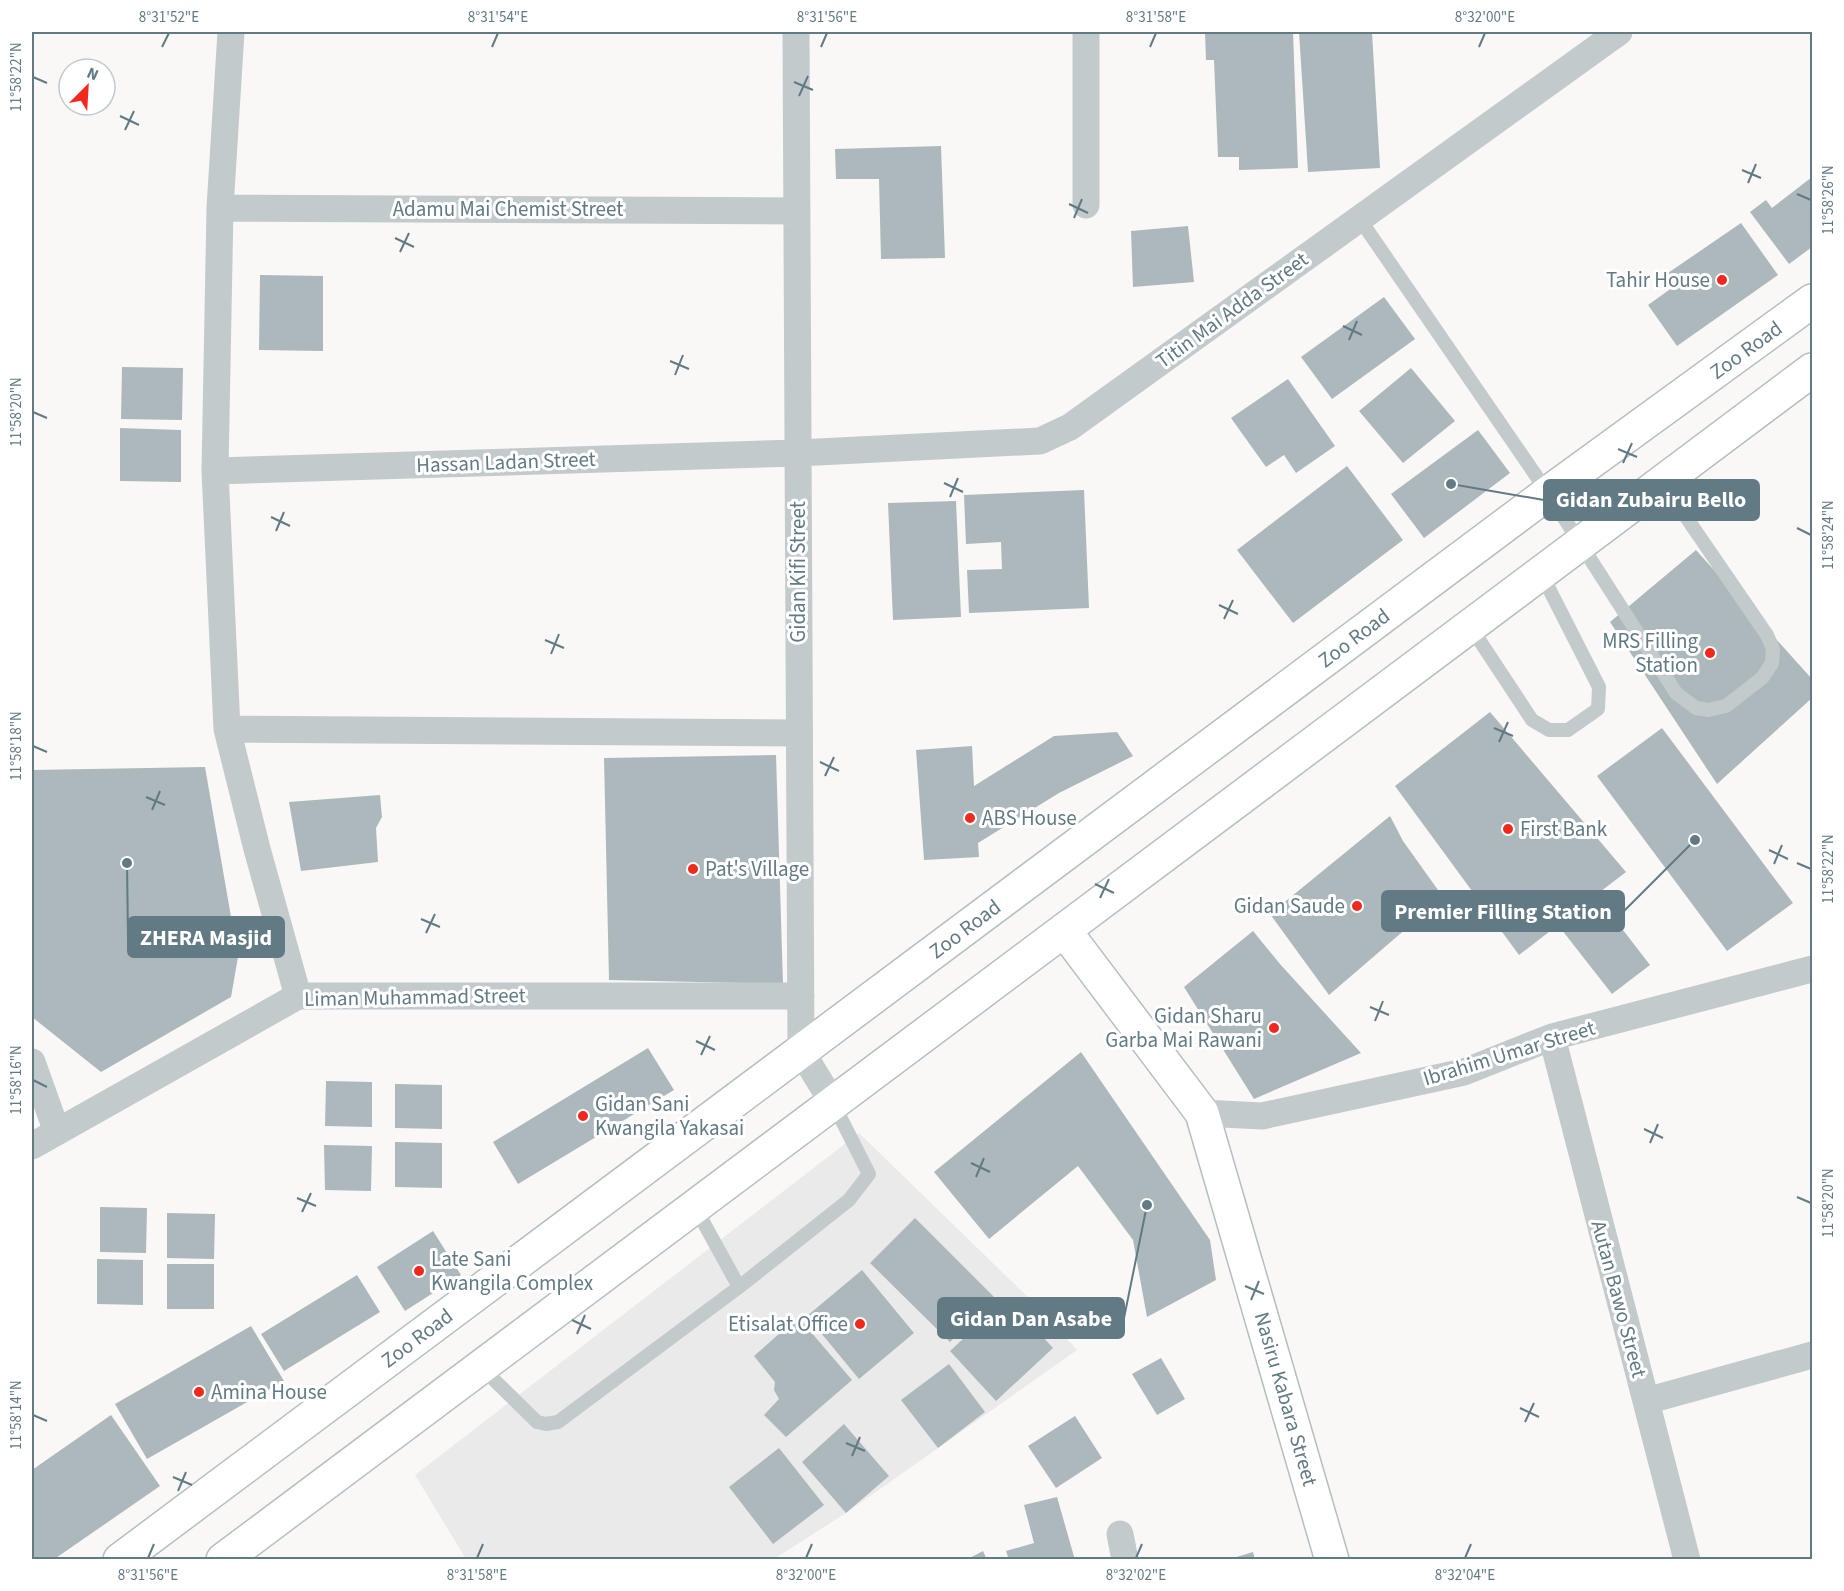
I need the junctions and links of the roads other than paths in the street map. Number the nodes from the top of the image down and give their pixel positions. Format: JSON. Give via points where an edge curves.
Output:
{"nodes":[{"id":1,"x":231,"y":32,"type":"edge"},
{"id":2,"x":796,"y":32,"type":"edge"},
{"id":3,"x":1086,"y":32,"type":"edge"},
{"id":4,"x":1616,"y":32,"type":"edge"},
{"id":5,"x":1086,"y":205,"type":"dead end"},
{"id":6,"x":220,"y":208,"type":"junction"},
{"id":7,"x":797,"y":211,"type":"junction"},
{"id":8,"x":1359,"y":218,"type":"junction"},
{"id":9,"x":1812,"y":301,"type":"edge"},
{"id":10,"x":1812,"y":370,"type":"edge"},
{"id":11,"x":798,"y":453,"type":"junction"},
{"id":12,"x":215,"y":471,"type":"junction"},
{"id":13,"x":1662,"y":482,"type":"junction"},
{"id":14,"x":1548,"y":492,"type":"junction"},
{"id":15,"x":1580,"y":544,"type":"junction"},
{"id":16,"x":1541,"y":573,"type":"junction"},
{"id":17,"x":1470,"y":626,"type":"junction"},
{"id":18,"x":227,"y":729,"type":"junction"},
{"id":19,"x":799,"y":733,"type":"junction"},
{"id":20,"x":1064,"y":930,"type":"junction"},
{"id":21,"x":1812,"y":969,"type":"edge"},
{"id":22,"x":298,"y":996,"type":"junction"},
{"id":23,"x":801,"y":996,"type":"junction"},
{"id":24,"x":1552,"y":1037,"type":"junction"},
{"id":25,"x":801,"y":1051,"type":"junction"},
{"id":26,"x":32,"y":1062,"type":"edge"},
{"id":27,"x":833,"y":1103,"type":"junction"},
{"id":28,"x":1202,"y":1113,"type":"junction"},
{"id":29,"x":57,"y":1132,"type":"junction"},
{"id":30,"x":32,"y":1146,"type":"edge"},
{"id":31,"x":695,"y":1206,"type":"junction"},
{"id":32,"x":739,"y":1287,"type":"junction"},
{"id":33,"x":1812,"y":1355,"type":"edge"},
{"id":34,"x":481,"y":1367,"type":"junction"},
{"id":35,"x":1646,"y":1401,"type":"junction"},
{"id":36,"x":120,"y":1560,"type":"edge"},
{"id":37,"x":224,"y":1560,"type":"edge"},
{"id":38,"x":1332,"y":1560,"type":"edge"},
{"id":39,"x":1687,"y":1560,"type":"edge"}],
"edges":[{"from":1,"to":6,"type":"street"},
{"from":2,"to":7,"type":"street","name":"Gidan Kifi Street"},
{"from":3,"to":5,"type":"street"},
{"from":4,"to":8,"type":"street","name":"Titin Mai Adda Street"},
{"from":6,"to":7,"type":"street","name":"Adamu Mai Chemist Street"},
{"from":6,"to":12,"type":"street"},
{"from":7,"to":11,"type":"street","name":"Gidan Kifi Street"},
{"from":8,"to":11,"type":"street","name":"Titin Mai Adda Street","via":[[1070,427],[1040,441]]},
{"from":8,"to":14,"type":"lane"},
{"from":9,"to":14,"type":"main road","name":"Zoo Road"},
{"from":10,"to":13,"type":"main road"},
{"from":11,"to":12,"type":"street","name":"Hassan Ladan Street"},
{"from":11,"to":19,"type":"street","name":"Gidan Kifi Street"},
{"from":12,"to":18,"type":"street"},
{"from":13,"to":15,"type":"main road"},
{"from":13,"to":15,"type":"lane","via":[[1773,649],[1772,663],[1762,678],[1726,706],[1696,708],[1676,693]]},
{"from":14,"to":15,"type":"lane"},
{"from":14,"to":25,"type":"main road","name":"Zoo Road"},
{"from":15,"to":16,"type":"main road"},
{"from":16,"to":17,"type":"main road"},
{"from":16,"to":17,"type":"lane","via":[[1599,687],[1598,709],[1568,730],[1549,730],[1532,720]]},
{"from":17,"to":20,"type":"main road"},
{"from":18,"to":19,"type":"street"},
{"from":18,"to":22,"type":"street"},
{"from":19,"to":23,"type":"street","name":"Gidan Kifi Street"},
{"from":20,"to":27,"type":"main road"},
{"from":20,"to":28,"type":"main road","name":"Nasiru Kabara Street"},
{"from":21,"to":24,"type":"street","name":"Ibrahim Umar Street"},
{"from":22,"to":23,"type":"street","name":"Liman Muhammad Street"},
{"from":22,"to":29,"type":"street","name":"Liman Muhammad Street"},
{"from":23,"to":25,"type":"street","name":"Gidan Kifi Street"},
{"from":24,"to":28,"type":"street","name":"Ibrahim Umar Street","via":[[1464,1072],[1318,1104],[1262,1116]]},
{"from":24,"to":35,"type":"street","name":"Autan Bawo Street"},
{"from":25,"to":27,"type":"street"},
{"from":25,"to":36,"type":"main road","name":"Zoo Road"},
{"from":26,"to":29,"type":"street"},
{"from":27,"to":31,"type":"main road"},
{"from":27,"to":32,"type":"lane","via":[[869,1174],[849,1200]]},
{"from":28,"to":38,"type":"main road","name":"Nasiru Kabara Street"},
{"from":29,"to":30,"type":"street","name":"Liman Muhammad Street"},
{"from":31,"to":32,"type":"lane"},
{"from":31,"to":34,"type":"main road"},
{"from":32,"to":34,"type":"lane","via":[[558,1422],[537,1422]]},
{"from":33,"to":35,"type":"street"},
{"from":34,"to":37,"type":"main road"},
{"from":35,"to":39,"type":"street","name":"Autan Bawo Street"}]}
